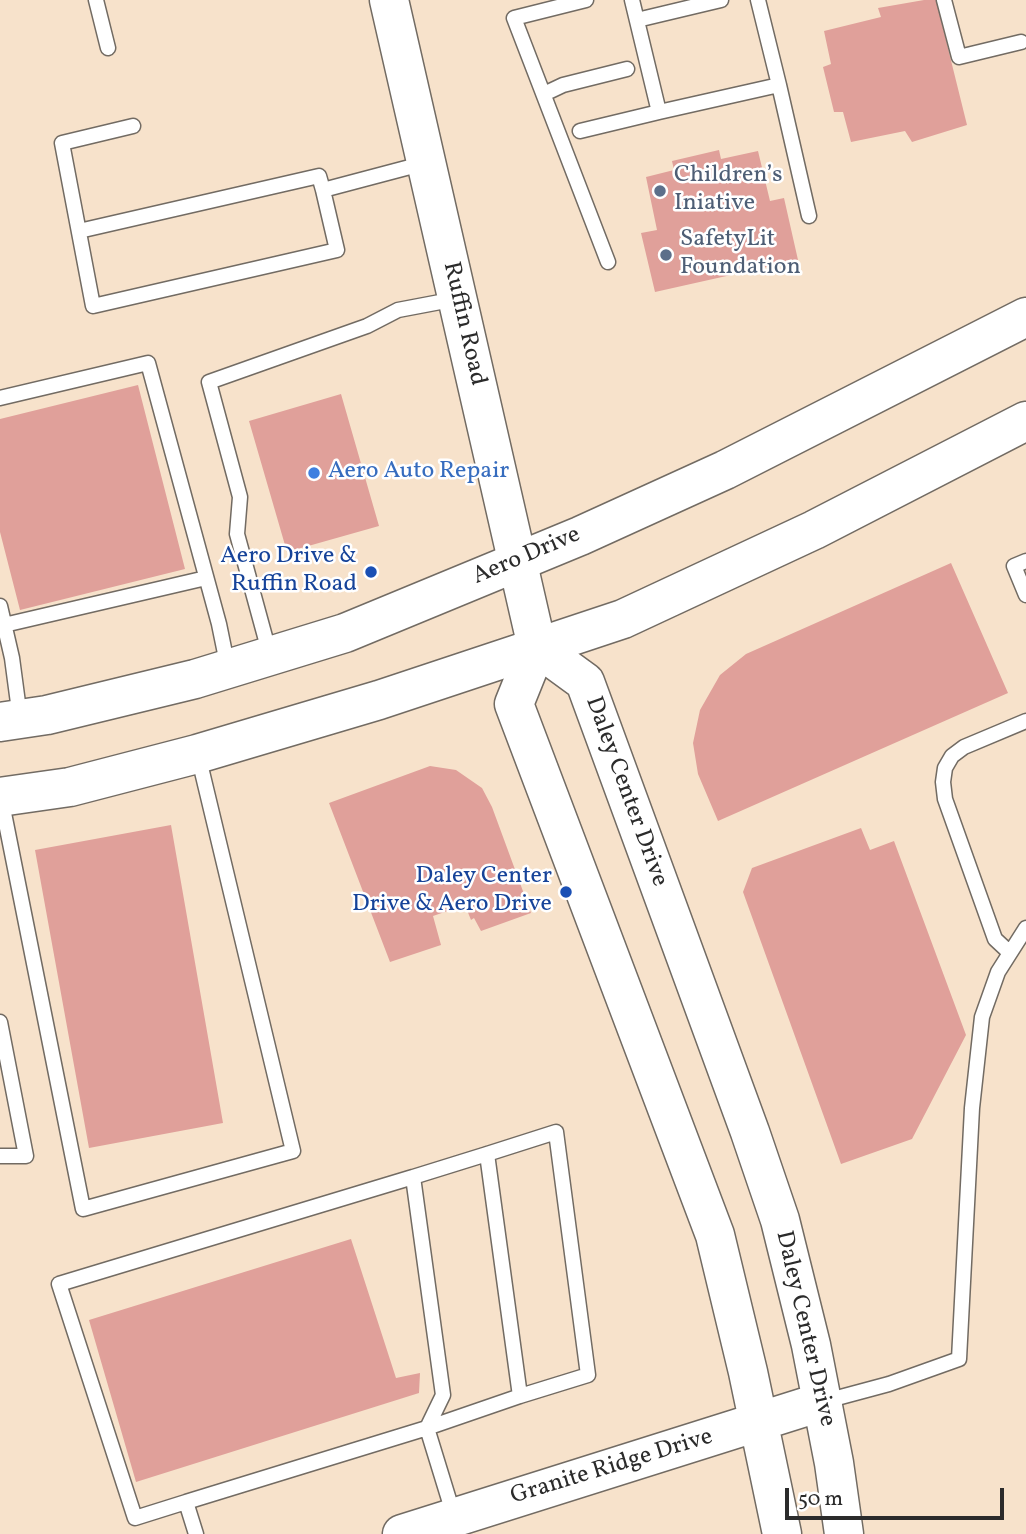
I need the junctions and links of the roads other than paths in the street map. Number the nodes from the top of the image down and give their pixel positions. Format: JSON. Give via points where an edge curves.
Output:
{"nodes":[{"id":1,"x":96,"y":0,"type":"edge"},
{"id":2,"x":389,"y":0,"type":"edge"},
{"id":3,"x":586,"y":0,"type":"edge"},
{"id":4,"x":632,"y":0,"type":"edge"},
{"id":5,"x":720,"y":0,"type":"edge"},
{"id":6,"x":758,"y":0,"type":"edge"},
{"id":7,"x":944,"y":0,"type":"edge"},
{"id":8,"x":690,"y":4,"type":"edge"},
{"id":9,"x":637,"y":20,"type":"junction"},
{"id":10,"x":1021,"y":42,"type":"dead end"},
{"id":11,"x":107,"y":48,"type":"dead end"},
{"id":12,"x":627,"y":69,"type":"dead end"},
{"id":13,"x":779,"y":85,"type":"junction"},
{"id":14,"x":544,"y":94,"type":"junction"},
{"id":15,"x":659,"y":112,"type":"junction"},
{"id":16,"x":133,"y":126,"type":"dead end"},
{"id":17,"x":580,"y":131,"type":"dead end"},
{"id":18,"x":426,"y":163,"type":"junction"},
{"id":19,"x":323,"y":190,"type":"junction"},
{"id":20,"x":809,"y":216,"type":"dead end"},
{"id":21,"x":79,"y":231,"type":"junction"},
{"id":22,"x":608,"y":262,"type":"dead end"},
{"id":23,"x":457,"y":299,"type":"junction"},
{"id":24,"x":1026,"y":317,"type":"edge"},
{"id":25,"x":0,"y":398,"type":"edge"},
{"id":26,"x":1026,"y":421,"type":"edge"},
{"id":27,"x":1026,"y":561,"type":"edge"},
{"id":28,"x":516,"y":562,"type":"junction"},
{"id":29,"x":206,"y":578,"type":"junction"},
{"id":30,"x":1026,"y":594,"type":"edge"},
{"id":31,"x":0,"y":607,"type":"edge"},
{"id":32,"x":4,"y":625,"type":"junction"},
{"id":33,"x":537,"y":647,"type":"junction"},
{"id":34,"x":270,"y":656,"type":"junction"},
{"id":35,"x":228,"y":669,"type":"junction"},
{"id":36,"x":10,"y":721,"type":"edge"},
{"id":37,"x":1026,"y":721,"type":"edge"},
{"id":38,"x":197,"y":754,"type":"junction"},
{"id":39,"x":1,"y":797,"type":"edge"},
{"id":40,"x":1026,"y":928,"type":"edge"},
{"id":41,"x":1010,"y":953,"type":"junction"},
{"id":42,"x":0,"y":1022,"type":"edge"},
{"id":43,"x":487,"y":1154,"type":"junction"},
{"id":44,"x":0,"y":1156,"type":"edge"},
{"id":45,"x":413,"y":1177,"type":"junction"},
{"id":46,"x":520,"y":1396,"type":"junction"},
{"id":47,"x":821,"y":1402,"type":"junction"},
{"id":48,"x":758,"y":1422,"type":"junction"},
{"id":49,"x":427,"y":1429,"type":"junction"},
{"id":50,"x":186,"y":1502,"type":"junction"},
{"id":51,"x":454,"y":1518,"type":"junction"},
{"id":52,"x":196,"y":1534,"type":"edge"},
{"id":53,"x":402,"y":1534,"type":"edge"},
{"id":54,"x":782,"y":1534,"type":"edge"},
{"id":55,"x":844,"y":1534,"type":"edge"}],
"edges":[{"from":1,"to":11,"type":"lane"},
{"from":2,"to":18,"type":"main road","name":"Ruffin Road"},
{"from":3,"to":14,"type":"lane","via":[[514,19]]},
{"from":4,"to":9,"type":"lane"},
{"from":5,"to":8,"type":"lane"},
{"from":6,"to":13,"type":"lane"},
{"from":7,"to":10,"type":"lane","via":[[959,57]]},
{"from":8,"to":9,"type":"lane"},
{"from":9,"to":15,"type":"lane"},
{"from":12,"to":14,"type":"lane"},
{"from":13,"to":15,"type":"lane"},
{"from":13,"to":20,"type":"lane"},
{"from":14,"to":22,"type":"lane"},
{"from":15,"to":17,"type":"lane"},
{"from":16,"to":21,"type":"lane","via":[[62,143]]},
{"from":18,"to":19,"type":"lane"},
{"from":18,"to":23,"type":"main road","name":"Ruffin Road"},
{"from":19,"to":21,"type":"lane","via":[[319,176]]},
{"from":19,"to":21,"type":"lane","via":[[337,250],[93,306]]},
{"from":23,"to":28,"type":"main road","name":"Ruffin Road"},
{"from":23,"to":34,"type":"lane","via":[[398,310],[367,326],[209,382],[240,497],[237,534]]},
{"from":24,"to":28,"type":"main road","name":"Aero Drive","via":[[754,456]]},
{"from":25,"to":29,"type":"lane","via":[[148,363]]},
{"from":26,"to":33,"type":"main road","via":[[814,530],[623,618]]},
{"from":27,"to":30,"type":"lane","via":[[1014,566]]},
{"from":28,"to":33,"type":"main road","name":"Ruffin Road"},
{"from":28,"to":34,"type":"main road","name":"Aero Drive","via":[[345,633]]},
{"from":29,"to":32,"type":"lane"},
{"from":29,"to":35,"type":"lane"},
{"from":31,"to":32,"type":"lane"},
{"from":32,"to":36,"type":"lane","via":[[12,659]]},
{"from":33,"to":38,"type":"main road"},
{"from":33,"to":47,"type":"main road","name":"Daley Center Drive","via":[[585,682],[780,1220]]},
{"from":33,"to":48,"type":"main road","via":[[514,704],[715,1235]]},
{"from":34,"to":35,"type":"main road","name":"Aero Drive"},
{"from":35,"to":36,"type":"main road","name":"Aero Drive"},
{"from":37,"to":41,"type":"lane","via":[[964,747],[952,756],[943,782],[944,799],[995,939]]},
{"from":38,"to":39,"type":"main road","via":[[70,787]]},
{"from":38,"to":39,"type":"lane","via":[[293,1151],[83,1209]]},
{"from":40,"to":41,"type":"lane"},
{"from":41,"to":47,"type":"lane","via":[[988,998],[978,1045],[958,1359]]},
{"from":42,"to":44,"type":"lane","via":[[26,1156]]},
{"from":43,"to":45,"type":"lane"},
{"from":43,"to":46,"type":"lane"},
{"from":43,"to":46,"type":"lane","via":[[556,1132],[587,1375]]},
{"from":45,"to":49,"type":"lane","via":[[443,1395]]},
{"from":45,"to":50,"type":"lane","via":[[59,1284],[135,1518]]},
{"from":46,"to":49,"type":"lane"},
{"from":47,"to":48,"type":"main road","name":"Granite Ridge Drive"},
{"from":47,"to":55,"type":"main road","name":"Daley Center Drive"},
{"from":48,"to":51,"type":"main road","name":"Granite Ridge Drive"},
{"from":48,"to":54,"type":"main road"},
{"from":49,"to":50,"type":"lane"},
{"from":49,"to":51,"type":"lane"},
{"from":50,"to":52,"type":"lane"},
{"from":51,"to":53,"type":"main road","name":"Granite Ridge Drive"}]}
